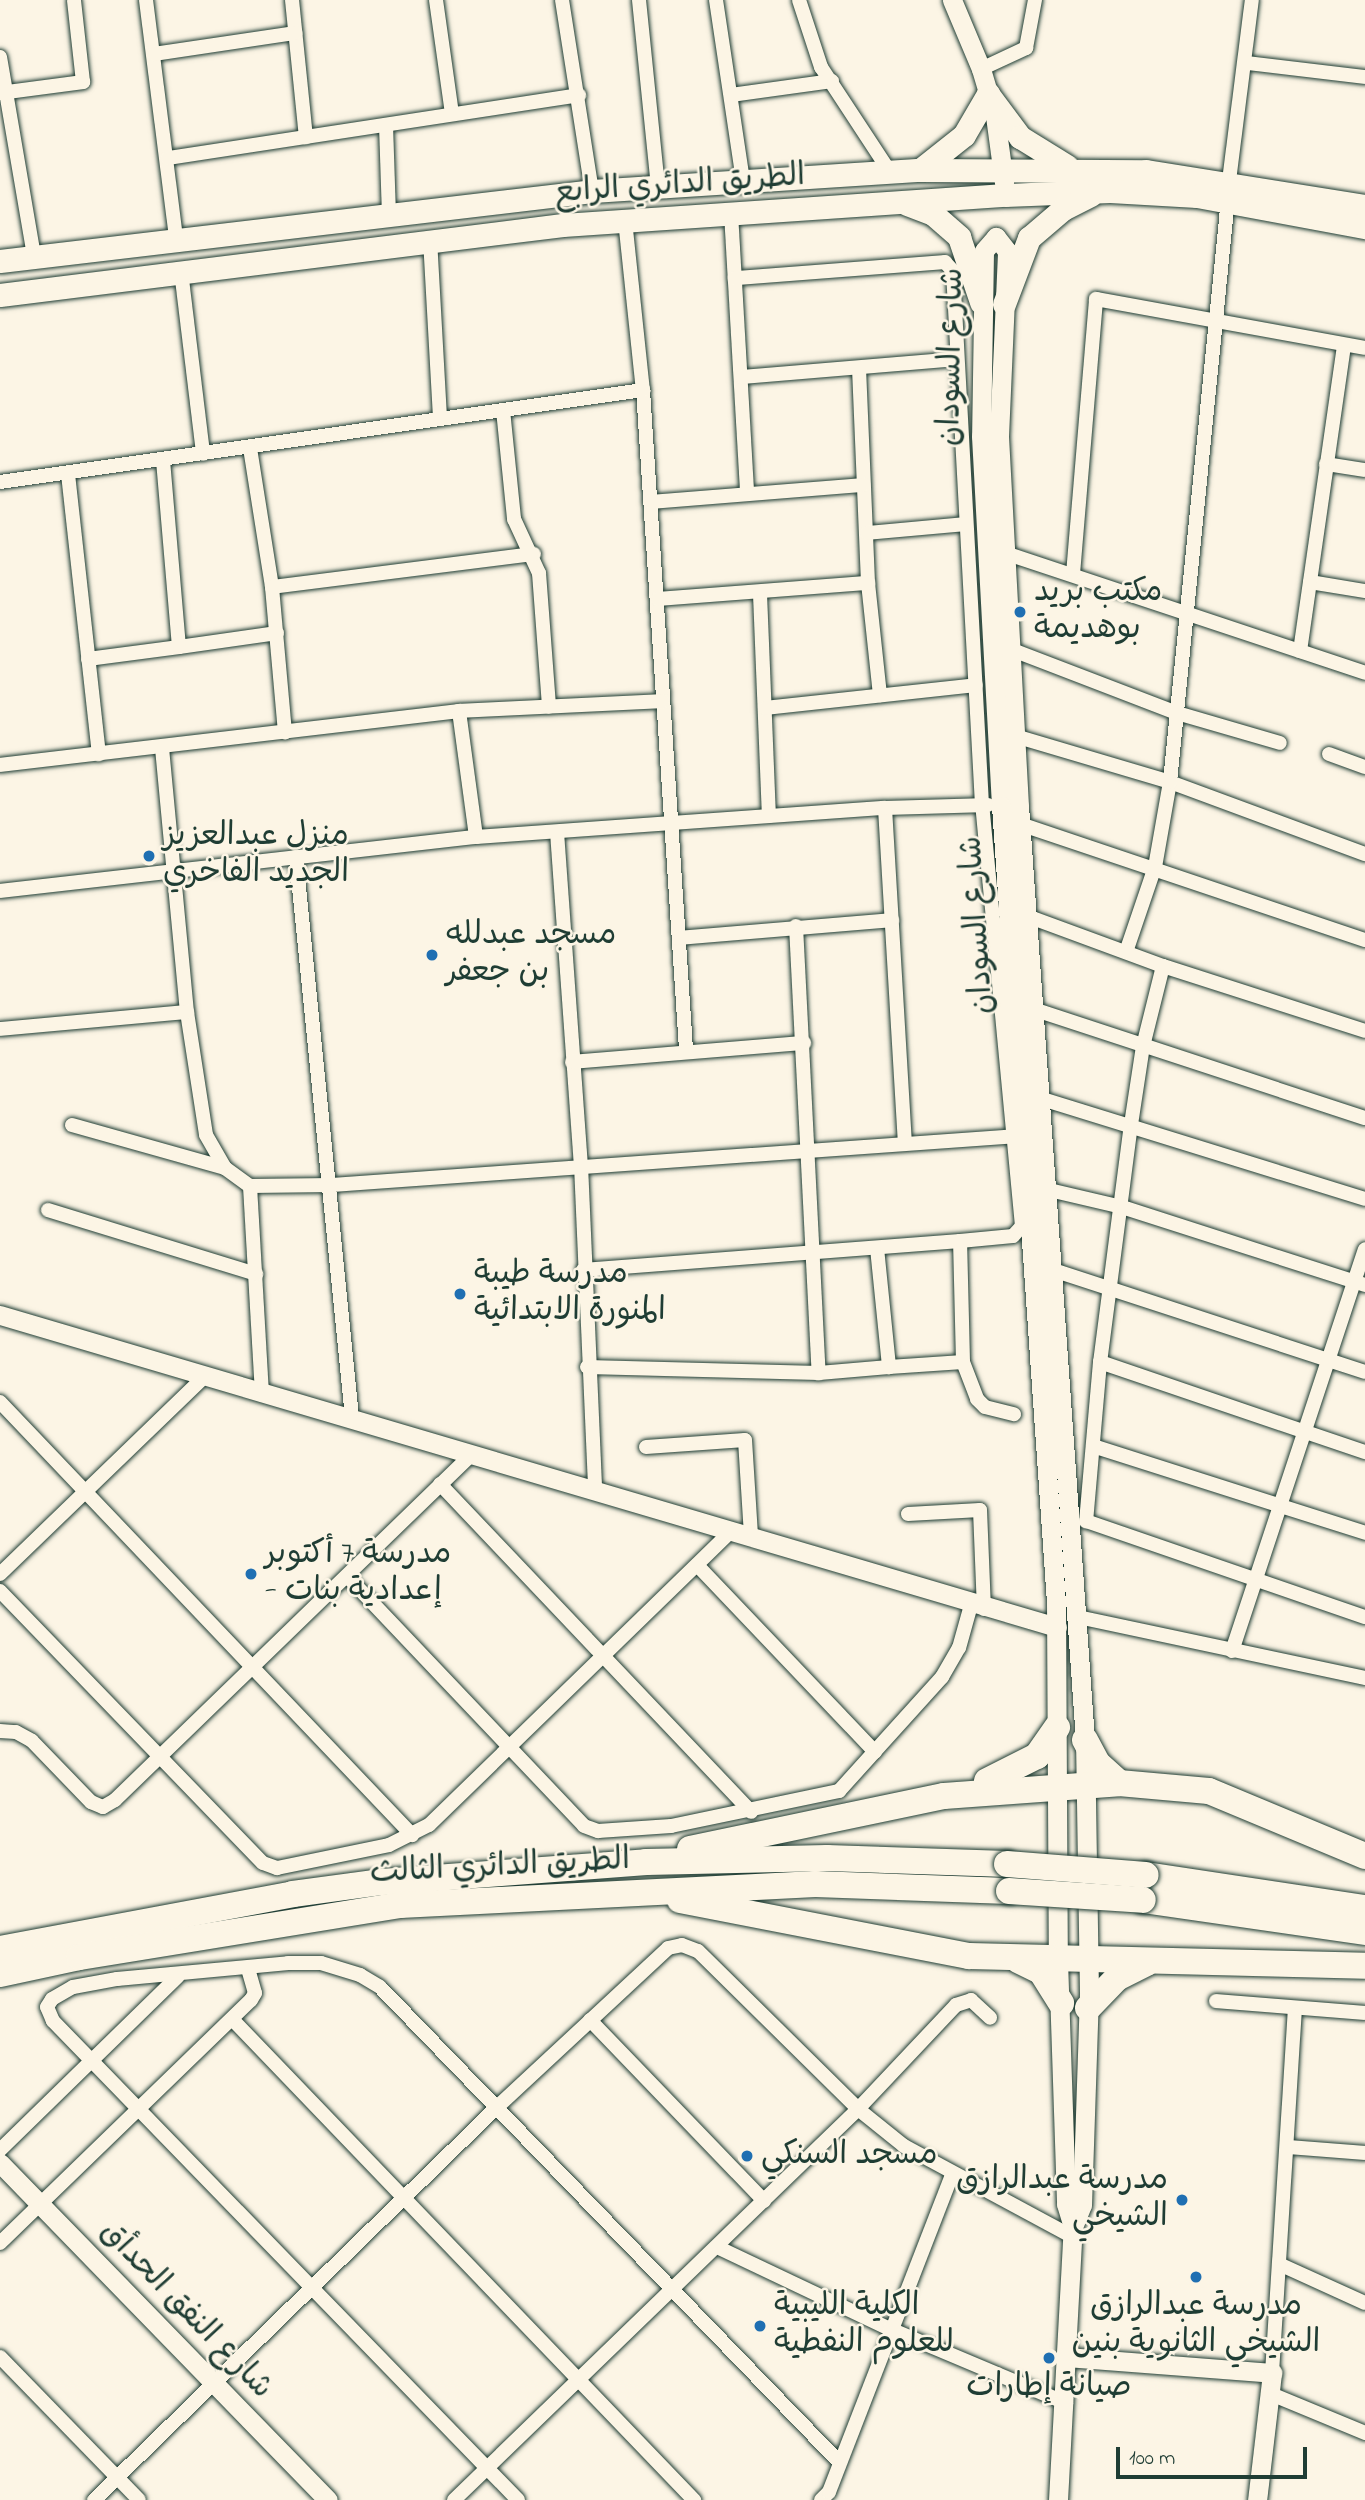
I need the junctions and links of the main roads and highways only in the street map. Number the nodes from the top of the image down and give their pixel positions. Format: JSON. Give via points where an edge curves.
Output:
{"nodes":[{"id":1,"x":952,"y":0,"type":"edge"},
{"id":2,"x":988,"y":94,"type":"junction"},
{"id":3,"x":1069,"y":168,"type":"junction"},
{"id":4,"x":920,"y":170,"type":"junction"},
{"id":5,"x":1003,"y":170,"type":"junction"},
{"id":6,"x":1229,"y":190,"type":"junction"},
{"id":7,"x":1100,"y":191,"type":"junction"},
{"id":8,"x":1005,"y":195,"type":"junction"},
{"id":9,"x":905,"y":203,"type":"junction"},
{"id":10,"x":1365,"y":206,"type":"edge"},
{"id":11,"x":302,"y":224,"type":"junction"},
{"id":12,"x":1365,"y":227,"type":"edge"},
{"id":13,"x":306,"y":255,"type":"junction"},
{"id":14,"x":0,"y":261,"type":"edge"},
{"id":15,"x":0,"y":295,"type":"edge"},
{"id":16,"x":993,"y":303,"type":"junction"},
{"id":17,"x":1005,"y":810,"type":"junction"},
{"id":18,"x":0,"y":1315,"type":"edge"},
{"id":19,"x":1050,"y":1407,"type":"junction"},
{"id":20,"x":1058,"y":1523,"type":"junction"},
{"id":21,"x":1057,"y":1627,"type":"junction"},
{"id":22,"x":1057,"y":1727,"type":"junction"},
{"id":23,"x":1085,"y":1740,"type":"junction"},
{"id":24,"x":1086,"y":1783,"type":"junction"},
{"id":25,"x":1119,"y":1783,"type":"junction"},
{"id":26,"x":1058,"y":1784,"type":"junction"},
{"id":27,"x":944,"y":1796,"type":"junction"},
{"id":28,"x":1365,"y":1856,"type":"edge"},
{"id":29,"x":646,"y":1862,"type":"junction"},
{"id":30,"x":1145,"y":1887,"type":"junction"},
{"id":31,"x":644,"y":1893,"type":"junction"},
{"id":32,"x":1365,"y":1908,"type":"edge"},
{"id":33,"x":1365,"y":1932,"type":"edge"},
{"id":34,"x":0,"y":1949,"type":"edge"},
{"id":35,"x":1010,"y":1958,"type":"junction"},
{"id":36,"x":1089,"y":1959,"type":"junction"},
{"id":37,"x":1058,"y":1960,"type":"junction"},
{"id":38,"x":1149,"y":1962,"type":"junction"},
{"id":39,"x":1365,"y":1966,"type":"edge"},
{"id":40,"x":0,"y":1974,"type":"edge"},
{"id":41,"x":1061,"y":2003,"type":"junction"},
{"id":42,"x":1088,"y":2008,"type":"junction"},
{"id":43,"x":0,"y":2163,"type":"edge"},
{"id":44,"x":1073,"y":2232,"type":"junction"},
{"id":45,"x":1066,"y":2357,"type":"junction"},
{"id":46,"x":328,"y":2500,"type":"edge"},
{"id":47,"x":1058,"y":2500,"type":"edge"},
{"id":48,"x":1257,"y":2500,"type":"edge"}],
"edges":[{"from":1,"to":2,"type":"main road"},
{"from":2,"to":3,"type":"main road","via":[[1020,137]]},
{"from":2,"to":4,"type":"main road","via":[[964,135]]},
{"from":2,"to":5,"type":"main road"},
{"from":3,"to":5,"type":"main road","name":"الطريق الدائري الرابع"},
{"from":3,"to":6,"type":"main road","name":"الطريق الدائري الرابع"},
{"from":4,"to":5,"type":"main road","name":"الطريق الدائري الرابع"},
{"from":4,"to":11,"type":"main road","name":"الطريق الدائري الرابع","via":[[592,191]]},
{"from":5,"to":8,"type":"main road"},
{"from":6,"to":7,"type":"main road","name":"الطريق الدائري الرابع"},
{"from":6,"to":10,"type":"main road","name":"الطريق الدائري الرابع"},
{"from":6,"to":12,"type":"main road","name":"الطريق الدائري الرابع"},
{"from":7,"to":8,"type":"main road","name":"الطريق الدائري الرابع"},
{"from":7,"to":16,"type":"main road","via":[[1063,209],[1029,237]]},
{"from":8,"to":9,"type":"main road","name":"الطريق الدائري الرابع"},
{"from":9,"to":13,"type":"main road","name":"الطريق الدائري الرابع","via":[[625,220]]},
{"from":9,"to":16,"type":"main road","via":[[933,214],[959,237]]},
{"from":11,"to":13,"type":"main road"},
{"from":11,"to":14,"type":"main road","name":"الطريق الدائري الرابع"},
{"from":13,"to":15,"type":"main road","name":"الطريق الدائري الرابع"},
{"from":16,"to":17,"type":"main road","name":"شارع السودان","via":[[1015,736]]},
{"from":16,"to":17,"type":"main road","name":"شارع السودان","via":[[981,436]]},
{"from":17,"to":19,"type":"main road","name":"شارع السودان","via":[[1017,1136]]},
{"from":17,"to":19,"type":"main road","name":"شارع السودان","via":[[1027,916],[1050,1269]]},
{"from":18,"to":21,"type":"main road"},
{"from":19,"to":20,"type":"main road","name":"شارع السودان"},
{"from":20,"to":21,"type":"main road"},
{"from":20,"to":23,"type":"main road","via":[[1078,1617]]},
{"from":21,"to":22,"type":"main road"},
{"from":22,"to":26,"type":"main road"},
{"from":22,"to":27,"type":"highway","via":[[1026,1765]]},
{"from":23,"to":24,"type":"main road"},
{"from":23,"to":25,"type":"highway","via":[[1098,1763]]},
{"from":24,"to":25,"type":"highway"},
{"from":24,"to":26,"type":"highway"},
{"from":24,"to":36,"type":"main road"},
{"from":25,"to":28,"type":"highway","via":[[1209,1791]]},
{"from":26,"to":27,"type":"highway"},
{"from":26,"to":37,"type":"main road"},
{"from":27,"to":29,"type":"highway"},
{"from":29,"to":30,"type":"highway","name":"الطريق الدائري الثالث","bridge":true,"via":[[827,1858],[1007,1864]]},
{"from":29,"to":34,"type":"highway","name":"الطريق الدائري الثالث","via":[[382,1882],[293,1894]]},
{"from":30,"to":31,"type":"highway","name":"الطريق الدائري الثالث","bridge":true,"via":[[1009,1891],[815,1884]]},
{"from":30,"to":32,"type":"highway"},
{"from":30,"to":33,"type":"highway"},
{"from":31,"to":35,"type":"highway","via":[[908,1946]]},
{"from":31,"to":40,"type":"highway","name":"الطريق الدائري الثالث","via":[[354,1909]]},
{"from":35,"to":37,"type":"highway"},
{"from":35,"to":41,"type":"highway","via":[[1041,1971]]},
{"from":36,"to":37,"type":"highway"},
{"from":36,"to":38,"type":"highway"},
{"from":36,"to":42,"type":"main road"},
{"from":37,"to":41,"type":"main road"},
{"from":38,"to":39,"type":"highway"},
{"from":38,"to":42,"type":"highway","via":[[1117,1978]]},
{"from":41,"to":44,"type":"main road","via":[[1066,2204]]},
{"from":42,"to":44,"type":"main road","via":[[1082,2205]]},
{"from":43,"to":46,"type":"main road","name":"شارع النفق الحدأق"},
{"from":44,"to":45,"type":"main road"},
{"from":45,"to":47,"type":"main road"},
{"from":45,"to":48,"type":"main road","via":[[1272,2373]]}]}
